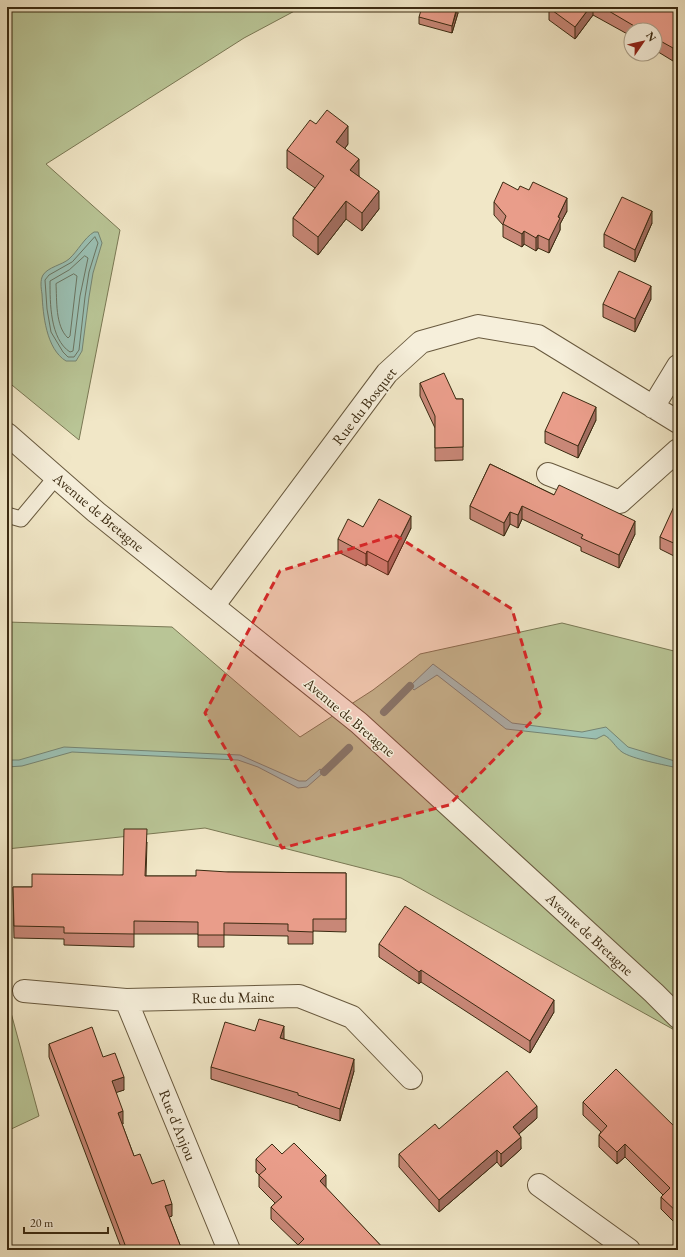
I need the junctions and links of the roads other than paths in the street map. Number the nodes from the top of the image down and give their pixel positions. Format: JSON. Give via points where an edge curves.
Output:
{"nodes":[{"id":1,"x":678,"y":366,"type":"edge"},
{"id":2,"x":653,"y":407,"type":"junction"},
{"id":3,"x":678,"y":422,"type":"edge"},
{"id":4,"x":7,"y":434,"type":"edge"},
{"id":5,"x":678,"y":450,"type":"edge"},
{"id":6,"x":548,"y":474,"type":"dead end"},
{"id":7,"x":56,"y":477,"type":"junction"},
{"id":8,"x":7,"y":515,"type":"edge"},
{"id":9,"x":214,"y":605,"type":"junction"},
{"id":10,"x":24,"y":991,"type":"dead end"},
{"id":11,"x":126,"y":1000,"type":"junction"},
{"id":12,"x":678,"y":1017,"type":"edge"},
{"id":13,"x":412,"y":1078,"type":"dead end"},
{"id":14,"x":539,"y":1185,"type":"dead end"},
{"id":15,"x":229,"y":1250,"type":"edge"},
{"id":16,"x":630,"y":1250,"type":"edge"}],
"edges":[{"from":1,"to":2,"type":"street"},
{"from":2,"to":3,"type":"street","name":"Rue du Bosquet"},
{"from":2,"to":9,"type":"street","name":"Rue du Bosquet","via":[[538,336],[478,326],[421,342],[387,373]]},
{"from":4,"to":7,"type":"street","name":"Avenue de Bretagne"},
{"from":5,"to":6,"type":"street","via":[[620,502]]},
{"from":7,"to":8,"type":"lane","via":[[21,519]]},
{"from":7,"to":9,"type":"street","name":"Avenue de Bretagne","via":[[96,512]]},
{"from":9,"to":12,"type":"street","name":"Avenue de Bretagne","via":[[359,723]]},
{"from":10,"to":11,"type":"street","name":"Rue du Maine"},
{"from":11,"to":13,"type":"street","name":"Rue du Maine","via":[[299,996],[352,1017]]},
{"from":11,"to":15,"type":"street","name":"Rue d'Anjou"},
{"from":14,"to":16,"type":"street"}]}
